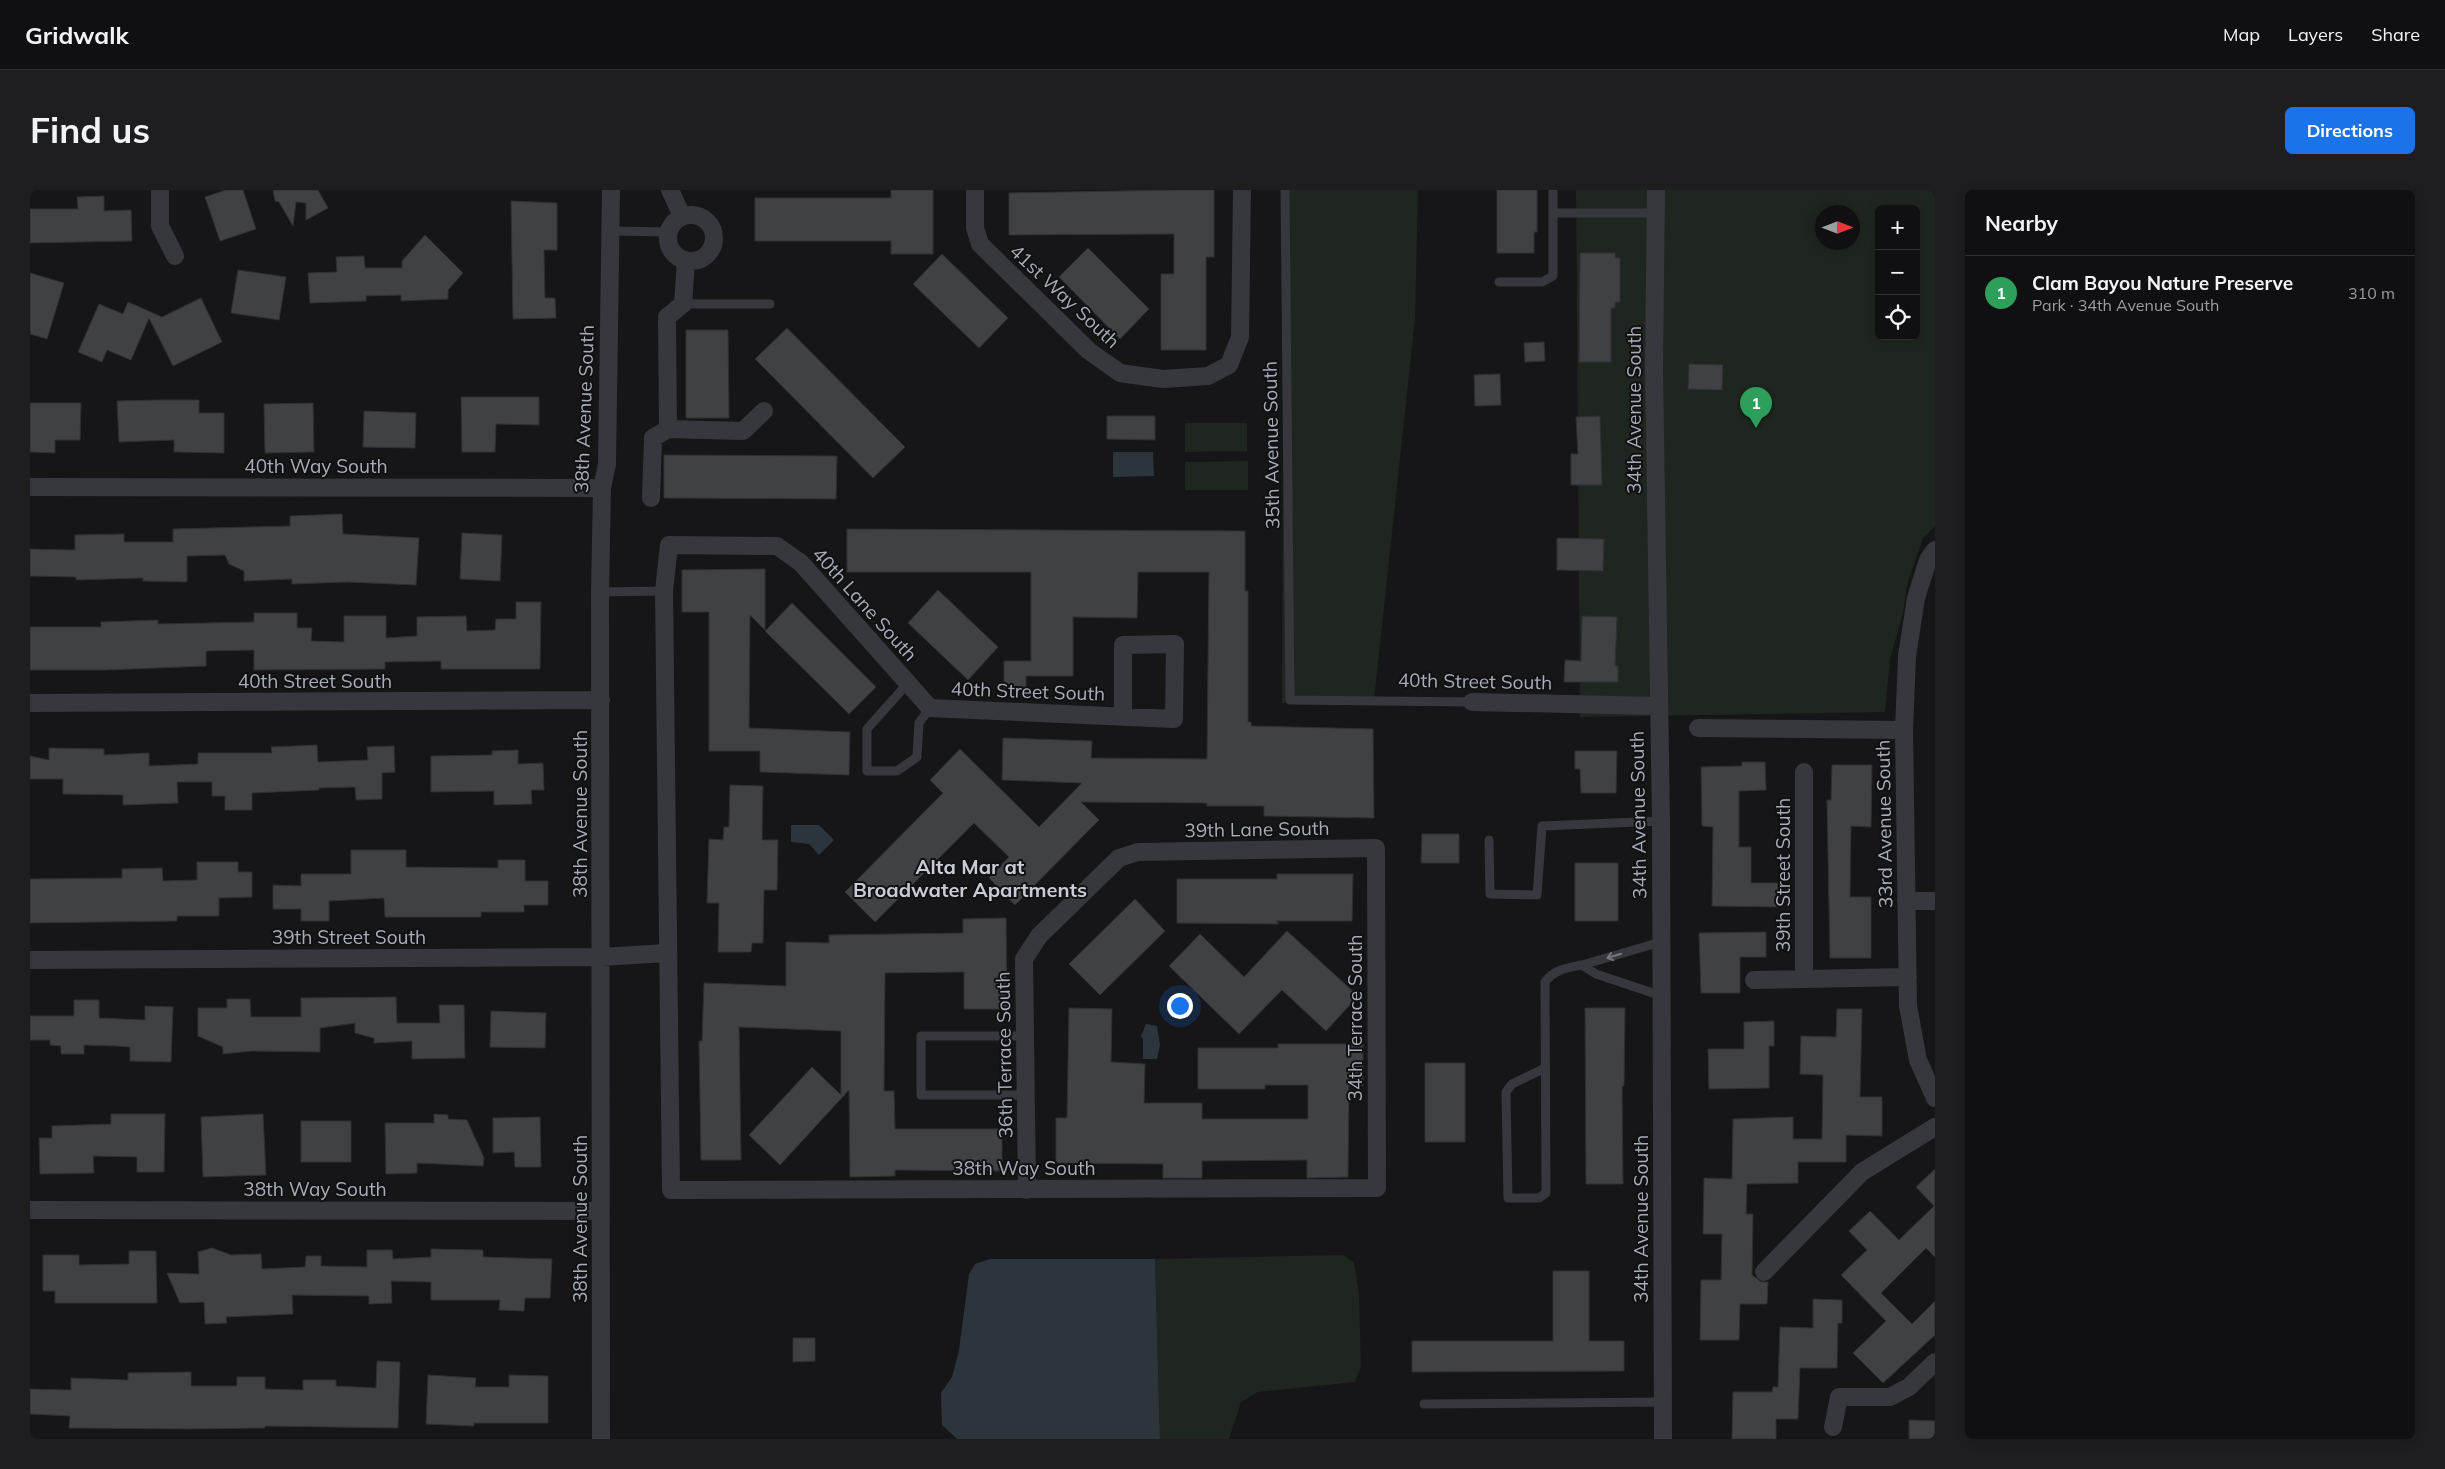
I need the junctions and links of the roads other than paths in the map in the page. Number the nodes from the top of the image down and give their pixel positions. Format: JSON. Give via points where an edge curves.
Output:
{"nodes":[{"id":1,"x":160,"y":190,"type":"edge"},
{"id":2,"x":611,"y":190,"type":"edge"},
{"id":3,"x":670,"y":190,"type":"edge"},
{"id":4,"x":975,"y":190,"type":"edge"},
{"id":5,"x":1242,"y":190,"type":"edge"},
{"id":6,"x":1285,"y":190,"type":"edge"},
{"id":7,"x":1553,"y":190,"type":"edge"},
{"id":8,"x":1656,"y":190,"type":"edge"},
{"id":9,"x":1553,"y":213,"type":"junction"},
{"id":10,"x":1655,"y":213,"type":"junction"},
{"id":11,"x":682,"y":216,"type":"junction"},
{"id":12,"x":611,"y":231,"type":"junction"},
{"id":13,"x":668,"y":232,"type":"junction"},
{"id":14,"x":175,"y":256,"type":"dead end"},
{"id":15,"x":686,"y":261,"type":"junction"},
{"id":16,"x":1499,"y":282,"type":"dead end"},
{"id":17,"x":683,"y":304,"type":"junction"},
{"id":18,"x":770,"y":304,"type":"dead end"},
{"id":19,"x":764,"y":411,"type":"dead end"},
{"id":20,"x":668,"y":429,"type":"junction"},
{"id":21,"x":30,"y":487,"type":"edge"},
{"id":22,"x":602,"y":488,"type":"junction"},
{"id":23,"x":651,"y":498,"type":"dead end"},
{"id":24,"x":1935,"y":550,"type":"edge"},
{"id":25,"x":664,"y":591,"type":"junction"},
{"id":26,"x":600,"y":592,"type":"junction"},
{"id":27,"x":908,"y":683,"type":"junction"},
{"id":28,"x":601,"y":700,"type":"junction"},
{"id":29,"x":1290,"y":700,"type":"joint"},
{"id":30,"x":1472,"y":702,"type":"joint"},
{"id":31,"x":30,"y":704,"type":"edge"},
{"id":32,"x":1658,"y":706,"type":"junction"},
{"id":33,"x":930,"y":708,"type":"junction"},
{"id":34,"x":1123,"y":716,"type":"junction"},
{"id":35,"x":1698,"y":728,"type":"dead end"},
{"id":36,"x":1904,"y":730,"type":"junction"},
{"id":37,"x":1804,"y":772,"type":"dead end"},
{"id":38,"x":1661,"y":821,"type":"junction"},
{"id":39,"x":1489,"y":840,"type":"dead end"},
{"id":40,"x":1376,"y":848,"type":"joint"},
{"id":41,"x":1138,"y":852,"type":"joint"},
{"id":42,"x":1906,"y":901,"type":"junction"},
{"id":43,"x":1935,"y":901,"type":"edge"},
{"id":44,"x":1661,"y":942,"type":"junction"},
{"id":45,"x":667,"y":953,"type":"junction"},
{"id":46,"x":601,"y":957,"type":"junction"},
{"id":47,"x":30,"y":960,"type":"edge"},
{"id":48,"x":1582,"y":965,"type":"junction"},
{"id":49,"x":1908,"y":977,"type":"junction"},
{"id":50,"x":1804,"y":979,"type":"junction"},
{"id":51,"x":1754,"y":980,"type":"dead end"},
{"id":52,"x":1662,"y":996,"type":"junction"},
{"id":53,"x":1026,"y":1036,"type":"junction"},
{"id":54,"x":1545,"y":1068,"type":"junction"},
{"id":55,"x":1026,"y":1095,"type":"junction"},
{"id":56,"x":1935,"y":1098,"type":"edge"},
{"id":57,"x":1935,"y":1127,"type":"edge"},
{"id":58,"x":1377,"y":1188,"type":"joint"},
{"id":59,"x":1027,"y":1190,"type":"junction"},
{"id":60,"x":30,"y":1210,"type":"edge"},
{"id":61,"x":601,"y":1211,"type":"junction"},
{"id":62,"x":1764,"y":1272,"type":"dead end"},
{"id":63,"x":1935,"y":1362,"type":"edge"},
{"id":64,"x":1663,"y":1402,"type":"junction"},
{"id":65,"x":1424,"y":1404,"type":"dead end"},
{"id":66,"x":1833,"y":1427,"type":"dead end"},
{"id":67,"x":601,"y":1439,"type":"edge"},
{"id":68,"x":1663,"y":1439,"type":"edge"}],
"edges":[{"from":1,"to":14,"type":"street","via":[[160,226]]},
{"from":2,"to":12,"type":"street","name":"38th Avenue South"},
{"from":3,"to":11,"type":"street"},
{"from":4,"to":5,"type":"street","name":"41st Way South","via":[[975,228],[980,244],[1089,352],[1120,373],[1162,379],[1208,376],[1229,365],[1240,337]]},
{"from":6,"to":29,"type":"lane","name":"35th Avenue South"},
{"from":7,"to":9,"type":"lane"},
{"from":8,"to":10,"type":"street","name":"34th Avenue South"},
{"from":9,"to":10,"type":"lane"},
{"from":9,"to":16,"type":"lane","via":[[1552,276],[1542,282]]},
{"from":10,"to":32,"type":"street","name":"34th Avenue South"},
{"from":11,"to":13,"type":"street","via":[[670,225]]},
{"from":11,"to":15,"type":"street","via":[[698,215],[710,225],[714,240],[707,254],[700,259]]},
{"from":12,"to":13,"type":"lane"},
{"from":12,"to":22,"type":"street","name":"38th Avenue South","via":[[607,464]]},
{"from":13,"to":15,"type":"street","via":[[669,247]]},
{"from":15,"to":17,"type":"street"},
{"from":17,"to":18,"type":"lane"},
{"from":17,"to":20,"type":"street","via":[[667,317]]},
{"from":19,"to":20,"type":"street","via":[[744,431]]},
{"from":20,"to":23,"type":"street","via":[[654,438]]},
{"from":21,"to":22,"type":"street","name":"40th Way South"},
{"from":22,"to":26,"type":"street","name":"38th Avenue South"},
{"from":24,"to":36,"type":"street","name":"33rd Avenue South","via":[[1928,560],[1916,598],[1906,656]]},
{"from":25,"to":26,"type":"lane"},
{"from":25,"to":27,"type":"street","name":"40th Lane South","via":[[669,545],[777,546],[801,563]]},
{"from":25,"to":45,"type":"street"},
{"from":26,"to":28,"type":"street","name":"38th Avenue South"},
{"from":27,"to":33,"type":"street","name":"40th Lane South"},
{"from":27,"to":33,"type":"lane","via":[[867,730],[867,771],[897,771],[916,757],[919,722]]},
{"from":28,"to":31,"type":"street","name":"40th Street South"},
{"from":28,"to":46,"type":"street","name":"38th Avenue South"},
{"from":29,"to":30,"type":"lane","name":"40th Street South"},
{"from":30,"to":32,"type":"street","name":"40th Street South"},
{"from":32,"to":38,"type":"street","name":"34th Avenue South"},
{"from":33,"to":34,"type":"street","name":"40th Street South"},
{"from":34,"to":34,"type":"street","name":"40th Street South","via":[[1174,719],[1175,644],[1123,645]]},
{"from":35,"to":36,"type":"street"},
{"from":36,"to":42,"type":"street","name":"33rd Avenue South"},
{"from":37,"to":50,"type":"street","name":"39th Street South"},
{"from":38,"to":39,"type":"lane","via":[[1542,826],[1536,895],[1490,894]]},
{"from":38,"to":44,"type":"street","name":"34th Avenue South"},
{"from":40,"to":41,"type":"street","name":"39th Lane South"},
{"from":40,"to":58,"type":"street","name":"34th Terrace South"},
{"from":41,"to":53,"type":"street","name":"36th Terrace South","via":[[1119,858],[1039,936],[1024,960]]},
{"from":42,"to":43,"type":"street"},
{"from":42,"to":49,"type":"street","name":"33rd Avenue South"},
{"from":44,"to":48,"type":"lane","one_way":true},
{"from":44,"to":52,"type":"street","name":"34th Avenue South"},
{"from":45,"to":46,"type":"street","name":"39th Street South"},
{"from":45,"to":59,"type":"street","name":"38th Way South","via":[[671,1190]]},
{"from":46,"to":47,"type":"street","name":"39th Street South"},
{"from":46,"to":61,"type":"street","name":"38th Avenue South"},
{"from":48,"to":52,"type":"lane","via":[[1596,974]]},
{"from":48,"to":54,"type":"lane","via":[[1561,969],[1545,982]]},
{"from":49,"to":50,"type":"street","name":"39th Street South"},
{"from":49,"to":56,"type":"street","name":"33rd Avenue South","via":[[1908,1006],[1918,1060]]},
{"from":50,"to":51,"type":"street","name":"39th Street South"},
{"from":52,"to":64,"type":"street","name":"34th Avenue South"},
{"from":53,"to":55,"type":"street","name":"36th Terrace South"},
{"from":53,"to":55,"type":"lane","via":[[922,1036],[922,1095]]},
{"from":54,"to":54,"type":"lane","via":[[1546,1193],[1539,1198],[1508,1198],[1506,1092],[1512,1084]]},
{"from":55,"to":59,"type":"street","name":"36th Terrace South"},
{"from":57,"to":62,"type":"street","via":[[1862,1172]]},
{"from":58,"to":59,"type":"street","name":"38th Way South"},
{"from":60,"to":61,"type":"street","name":"38th Way South"},
{"from":61,"to":67,"type":"street","name":"38th Avenue South"},
{"from":63,"to":66,"type":"street","via":[[1909,1387],[1890,1397],[1839,1397]]},
{"from":64,"to":65,"type":"lane"},
{"from":64,"to":68,"type":"street","name":"34th Avenue South"}]}
